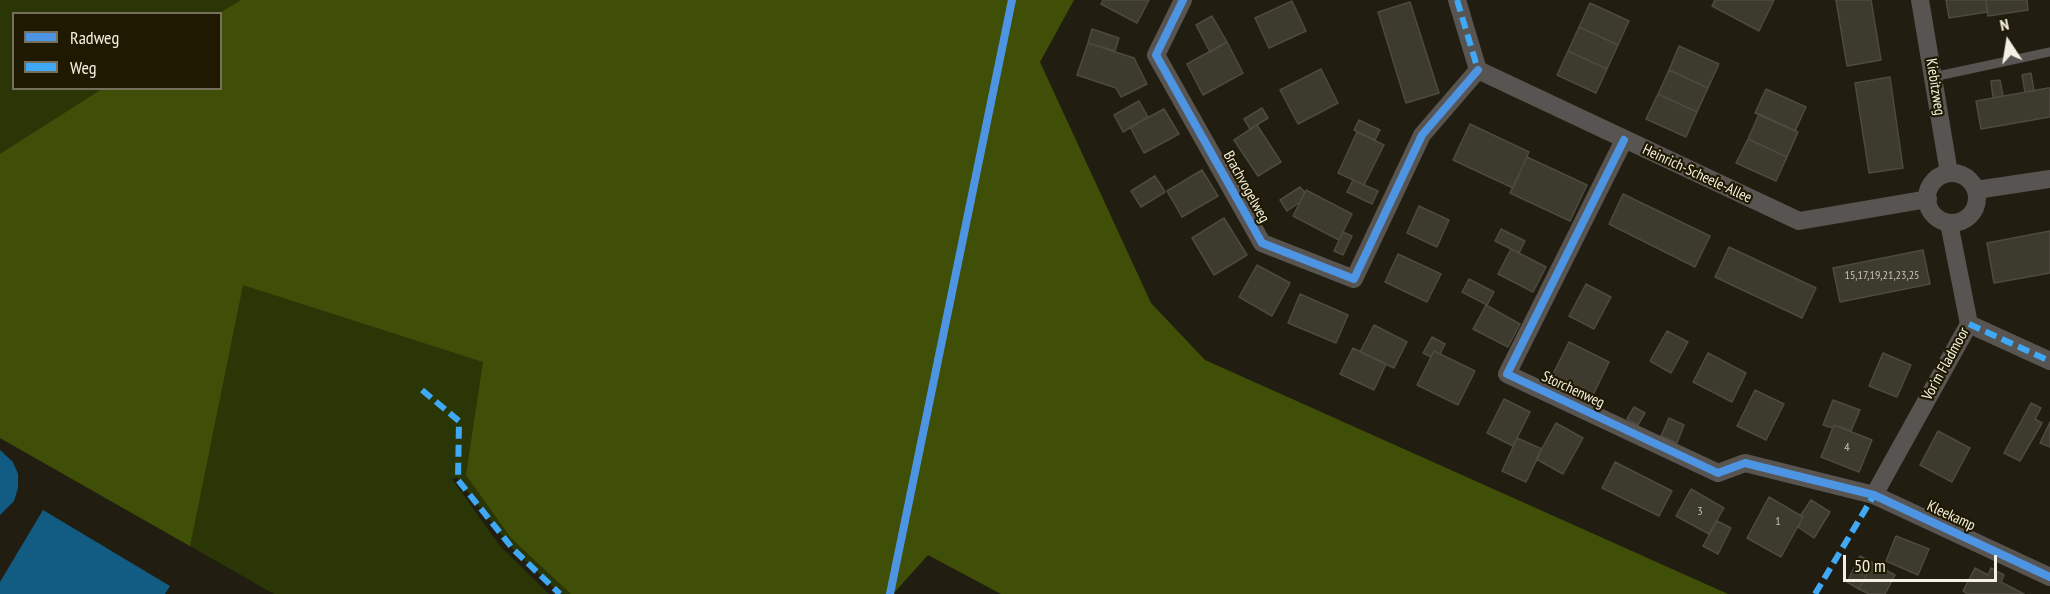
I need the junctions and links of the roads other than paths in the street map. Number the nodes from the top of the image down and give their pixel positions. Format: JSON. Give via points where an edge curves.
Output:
{"nodes":[{"id":1,"x":1183,"y":0,"type":"edge"},
{"id":2,"x":1457,"y":0,"type":"edge"},
{"id":3,"x":1920,"y":0,"type":"edge"},
{"id":4,"x":2050,"y":52,"type":"edge"},
{"id":5,"x":1478,"y":70,"type":"junction"},
{"id":6,"x":1933,"y":77,"type":"junction"},
{"id":7,"x":1624,"y":140,"type":"junction"},
{"id":8,"x":1949,"y":173,"type":"junction"},
{"id":9,"x":2050,"y":179,"type":"edge"},
{"id":10,"x":1976,"y":190,"type":"junction"},
{"id":11,"x":1928,"y":199,"type":"junction"},
{"id":12,"x":1949,"y":223,"type":"junction"},
{"id":13,"x":1969,"y":324,"type":"junction"},
{"id":14,"x":2050,"y":361,"type":"edge"},
{"id":15,"x":1874,"y":495,"type":"junction"},
{"id":16,"x":2050,"y":577,"type":"edge"}],
"edges":[{"from":1,"to":5,"type":"street","name":"Brachvogelweg","via":[[1156,54],[1262,243],[1354,279],[1422,135]]},
{"from":2,"to":5,"type":"street"},
{"from":3,"to":6,"type":"street","name":"Kiebitzweg"},
{"from":4,"to":6,"type":"lane"},
{"from":5,"to":7,"type":"street","name":"Heinrich-Scheele-Allee"},
{"from":6,"to":8,"type":"street","name":"Kiebitzweg"},
{"from":7,"to":11,"type":"street","name":"Heinrich-Scheele-Allee","via":[[1799,221]]},
{"from":7,"to":15,"type":"street","name":"Storchenweg","via":[[1507,374],[1718,472],[1745,463]]},
{"from":8,"to":10,"type":"street","via":[[1965,176]]},
{"from":8,"to":11,"type":"street","via":[[1932,183]]},
{"from":9,"to":10,"type":"street"},
{"from":10,"to":12,"type":"street","via":[[1973,213]]},
{"from":11,"to":12,"type":"street","via":[[1931,212]]},
{"from":12,"to":13,"type":"street","name":"Vor'm Fladmoor"},
{"from":13,"to":14,"type":"street"},
{"from":13,"to":15,"type":"street","name":"Vor'm Fladmoor"},
{"from":15,"to":16,"type":"street","name":"Kleekamp"}]}
